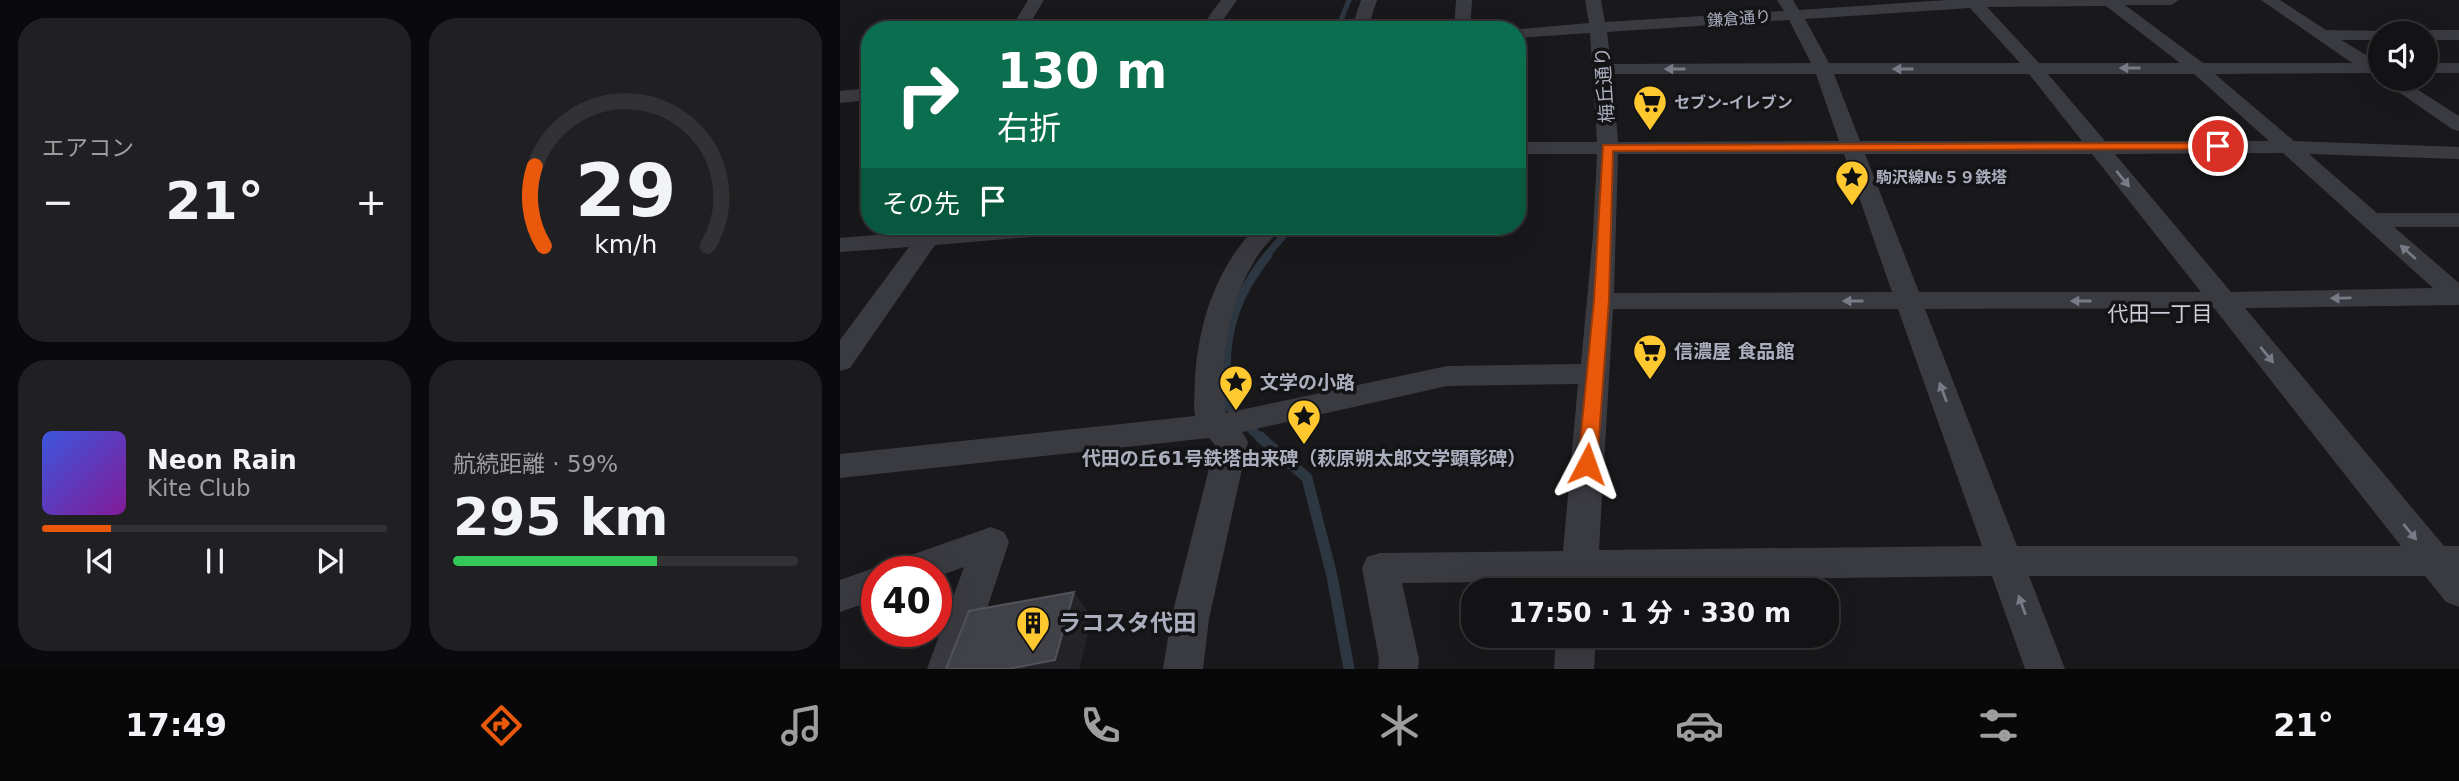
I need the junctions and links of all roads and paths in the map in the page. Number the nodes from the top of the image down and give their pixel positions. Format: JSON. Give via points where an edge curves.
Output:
{"nodes":[{"id":1,"x":1036,"y":0,"type":"edge"},
{"id":2,"x":1229,"y":0,"type":"edge"},
{"id":3,"x":1369,"y":0,"type":"edge"},
{"id":4,"x":1464,"y":0,"type":"edge"},
{"id":5,"x":1593,"y":0,"type":"edge"},
{"id":6,"x":2171,"y":0,"type":"edge"},
{"id":7,"x":2269,"y":0,"type":"edge"},
{"id":8,"x":1972,"y":1,"type":"edge"},
{"id":9,"x":2109,"y":1,"type":"edge"},
{"id":10,"x":1789,"y":7,"type":"edge"},
{"id":11,"x":1023,"y":21,"type":"edge"},
{"id":12,"x":1214,"y":21,"type":"edge"},
{"id":13,"x":1362,"y":21,"type":"edge"},
{"id":14,"x":1463,"y":21,"type":"edge"},
{"id":15,"x":1599,"y":27,"type":"junction"},
{"id":16,"x":1526,"y":32,"type":"edge"},
{"id":17,"x":2322,"y":35,"type":"junction"},
{"id":18,"x":2368,"y":35,"type":"edge"},
{"id":19,"x":2438,"y":35,"type":"edge"},
{"id":20,"x":2459,"y":35,"type":"edge"},
{"id":21,"x":2368,"y":64,"type":"edge"},
{"id":22,"x":2034,"y":68,"type":"junction"},
{"id":23,"x":2198,"y":68,"type":"junction"},
{"id":24,"x":2438,"y":68,"type":"edge"},
{"id":25,"x":2459,"y":68,"type":"edge"},
{"id":26,"x":1605,"y":69,"type":"junction"},
{"id":27,"x":1823,"y":69,"type":"junction"},
{"id":28,"x":2368,"y":70,"type":"edge"},
{"id":29,"x":2407,"y":91,"type":"edge"},
{"id":30,"x":861,"y":95,"type":"edge"},
{"id":31,"x":840,"y":97,"type":"edge"},
{"id":32,"x":2459,"y":125,"type":"edge"},
{"id":33,"x":2097,"y":146,"type":"junction"},
{"id":34,"x":2287,"y":146,"type":"junction"},
{"id":35,"x":1853,"y":147,"type":"junction"},
{"id":36,"x":1526,"y":148,"type":"edge"},
{"id":37,"x":1608,"y":148,"type":"junction"},
{"id":38,"x":2459,"y":153,"type":"edge"},
{"id":39,"x":2372,"y":220,"type":"junction"},
{"id":40,"x":2459,"y":220,"type":"edge"},
{"id":41,"x":909,"y":235,"type":"edge"},
{"id":42,"x":930,"y":235,"type":"edge"},
{"id":43,"x":1262,"y":235,"type":"edge"},
{"id":44,"x":840,"y":244,"type":"edge"},
{"id":45,"x":2458,"y":297,"type":"edge"},
{"id":46,"x":1601,"y":300,"type":"junction"},
{"id":47,"x":2222,"y":300,"type":"junction"},
{"id":48,"x":1910,"y":302,"type":"junction"},
{"id":49,"x":840,"y":361,"type":"edge"},
{"id":50,"x":1594,"y":374,"type":"junction"},
{"id":51,"x":1234,"y":423,"type":"junction"},
{"id":52,"x":840,"y":466,"type":"edge"},
{"id":53,"x":952,"y":556,"type":"edge"},
{"id":54,"x":2005,"y":561,"type":"junction"},
{"id":55,"x":2447,"y":561,"type":"edge"},
{"id":56,"x":1580,"y":578,"type":"edge"},
{"id":57,"x":861,"y":589,"type":"edge"},
{"id":58,"x":2459,"y":591,"type":"edge"},
{"id":59,"x":840,"y":596,"type":"edge"},
{"id":60,"x":1575,"y":648,"type":"edge"},
{"id":61,"x":947,"y":669,"type":"edge"},
{"id":62,"x":1183,"y":669,"type":"edge"},
{"id":63,"x":1398,"y":669,"type":"edge"},
{"id":64,"x":1574,"y":669,"type":"edge"},
{"id":65,"x":2045,"y":669,"type":"edge"}],
"edges":[{"from":1,"to":11,"type":"street"},
{"from":2,"to":12,"type":"street"},
{"from":3,"to":13,"type":"street"},
{"from":4,"to":14,"type":"street"},
{"from":5,"to":15,"type":"street","name":"梅丘通り"},
{"from":6,"to":9,"type":"street","name":"鎌倉通り"},
{"from":7,"to":17,"type":"street"},
{"from":8,"to":9,"type":"street","name":"鎌倉通り"},
{"from":8,"to":10,"type":"street","name":"鎌倉通り"},
{"from":8,"to":22,"type":"street"},
{"from":9,"to":23,"type":"street"},
{"from":10,"to":15,"type":"street","name":"鎌倉通り"},
{"from":10,"to":27,"type":"street"},
{"from":15,"to":16,"type":"street","name":"鎌倉通り"},
{"from":15,"to":26,"type":"street","name":"梅丘通り"},
{"from":17,"to":18,"type":"street"},
{"from":17,"to":21,"type":"street"},
{"from":19,"to":20,"type":"street"},
{"from":23,"to":22,"type":"street","one_way":true},
{"from":22,"to":27,"type":"street","one_way":true},
{"from":22,"to":33,"type":"street"},
{"from":23,"to":28,"type":"street"},
{"from":23,"to":34,"type":"street"},
{"from":24,"to":25,"type":"street"},
{"from":27,"to":26,"type":"street","one_way":true},
{"from":26,"to":37,"type":"street","name":"梅丘通り"},
{"from":27,"to":35,"type":"street"},
{"from":29,"to":32,"type":"street"},
{"from":30,"to":31,"type":"street"},
{"from":33,"to":34,"type":"street"},
{"from":33,"to":35,"type":"street"},
{"from":33,"to":47,"type":"street","one_way":true},
{"from":34,"to":38,"type":"street"},
{"from":34,"to":39,"type":"street"},
{"from":35,"to":37,"type":"street"},
{"from":35,"to":48,"type":"street"},
{"from":36,"to":37,"type":"street"},
{"from":37,"to":46,"type":"street","name":"梅丘通り"},
{"from":39,"to":40,"type":"street"},
{"from":45,"to":39,"type":"street","one_way":true},
{"from":41,"to":44,"type":"street"},
{"from":42,"to":49,"type":"street"},
{"from":43,"to":51,"type":"street","via":[[1239,262],[1227,286],[1210,354],[1210,415]]},
{"from":45,"to":47,"type":"street","one_way":true},
{"from":48,"to":46,"type":"street","one_way":true},
{"from":46,"to":50,"type":"street","name":"梅丘通り"},
{"from":47,"to":48,"type":"street","one_way":true},
{"from":47,"to":55,"type":"street","one_way":true},
{"from":54,"to":48,"type":"street","one_way":true},
{"from":50,"to":51,"type":"street","via":[[1447,376]]},
{"from":50,"to":56,"type":"street","name":"梅丘通り"},
{"from":51,"to":52,"type":"street"},
{"from":51,"to":62,"type":"street"},
{"from":53,"to":61,"type":"street","via":[[991,542]]},
{"from":54,"to":55,"type":"street"},
{"from":54,"to":56,"type":"street"},
{"from":65,"to":54,"type":"street","one_way":true},
{"from":55,"to":58,"type":"street"},
{"from":56,"to":63,"type":"street","via":[[1380,568]]},
{"from":57,"to":59,"type":"street"},
{"from":60,"to":64,"type":"street"}]}
